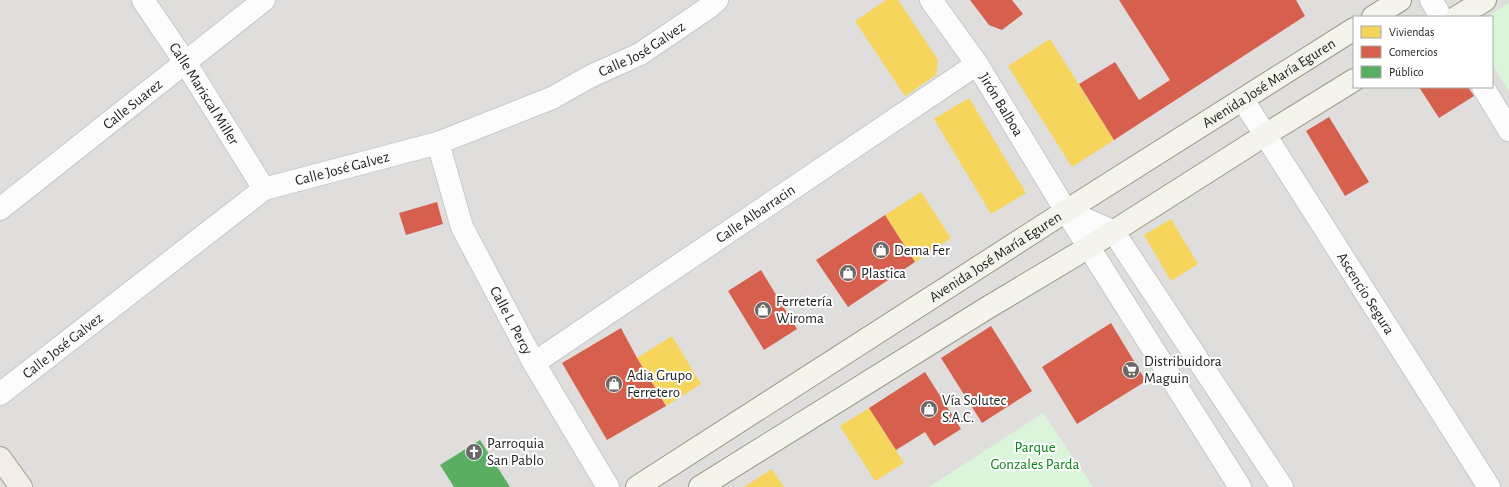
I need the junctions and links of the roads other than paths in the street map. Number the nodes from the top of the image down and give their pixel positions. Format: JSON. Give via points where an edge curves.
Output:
{"nodes":[{"id":1,"x":143,"y":0,"type":"edge"},
{"id":2,"x":264,"y":0,"type":"edge"},
{"id":3,"x":717,"y":0,"type":"edge"},
{"id":4,"x":931,"y":0,"type":"edge"},
{"id":5,"x":1400,"y":0,"type":"edge"},
{"id":6,"x":1431,"y":0,"type":"edge"},
{"id":7,"x":1485,"y":0,"type":"edge"},
{"id":8,"x":1375,"y":16,"type":"edge"},
{"id":9,"x":1440,"y":16,"type":"edge"},
{"id":10,"x":1459,"y":16,"type":"edge"},
{"id":11,"x":1353,"y":30,"type":"edge"},
{"id":12,"x":185,"y":62,"type":"junction"},
{"id":13,"x":977,"y":64,"type":"junction"},
{"id":14,"x":1353,"y":81,"type":"edge"},
{"id":15,"x":1484,"y":88,"type":"edge"},
{"id":16,"x":1243,"y":100,"type":"junction"},
{"id":17,"x":1509,"y":130,"type":"edge"},
{"id":18,"x":1265,"y":135,"type":"junction"},
{"id":19,"x":438,"y":143,"type":"junction"},
{"id":20,"x":264,"y":189,"type":"junction"},
{"id":21,"x":0,"y":209,"type":"edge"},
{"id":22,"x":1066,"y":211,"type":"junction"},
{"id":23,"x":1113,"y":231,"type":"junction"},
{"id":24,"x":1089,"y":247,"type":"junction"},
{"id":25,"x":534,"y":363,"type":"junction"},
{"id":26,"x":0,"y":394,"type":"edge"},
{"id":27,"x":0,"y":458,"type":"edge"},
{"id":28,"x":21,"y":487,"type":"edge"},
{"id":29,"x":608,"y":487,"type":"edge"},
{"id":30,"x":638,"y":487,"type":"edge"},
{"id":31,"x":700,"y":487,"type":"edge"},
{"id":32,"x":1240,"y":487,"type":"edge"},
{"id":33,"x":1282,"y":487,"type":"edge"},
{"id":34,"x":1489,"y":487,"type":"edge"}],
"edges":[{"from":1,"to":12,"type":"street","name":"Calle Mariscal Miller"},
{"from":2,"to":12,"type":"street","name":"Calle Suarez"},
{"from":3,"to":19,"type":"street","name":"Calle José Galvez","via":[[640,54],[552,98]]},
{"from":4,"to":13,"type":"street","name":"Jirón Balboa"},
{"from":5,"to":8,"type":"main road"},
{"from":6,"to":9,"type":"street"},
{"from":7,"to":10,"type":"main road"},
{"from":11,"to":16,"type":"main road","name":"Avenida José María Eguren"},
{"from":12,"to":20,"type":"street","name":"Calle Mariscal Miller"},
{"from":12,"to":21,"type":"street","name":"Calle Suarez"},
{"from":13,"to":22,"type":"street","name":"Jirón Balboa"},
{"from":13,"to":25,"type":"street","name":"Calle Albarracin"},
{"from":14,"to":18,"type":"main road"},
{"from":15,"to":17,"type":"street"},
{"from":16,"to":18,"type":"street","name":"Ascencio Segura"},
{"from":16,"to":22,"type":"main road","name":"Avenida José María Eguren"},
{"from":18,"to":23,"type":"main road"},
{"from":18,"to":34,"type":"street","name":"Ascencio Segura"},
{"from":19,"to":20,"type":"street","name":"Calle José Galvez"},
{"from":19,"to":25,"type":"street","name":"Calle L. Percy","via":[[462,227]]},
{"from":20,"to":26,"type":"street","name":"Calle José Galvez"},
{"from":22,"to":23,"type":"street"},
{"from":22,"to":24,"type":"street","name":"Jirón Balboa"},
{"from":22,"to":30,"type":"main road","name":"Avenida José María Eguren"},
{"from":23,"to":24,"type":"main road"},
{"from":23,"to":33,"type":"street"},
{"from":24,"to":31,"type":"main road"},
{"from":24,"to":32,"type":"street","name":"Jirón Balboa"},
{"from":25,"to":29,"type":"street","name":"Calle L. Percy"},
{"from":27,"to":28,"type":"main road"}]}
